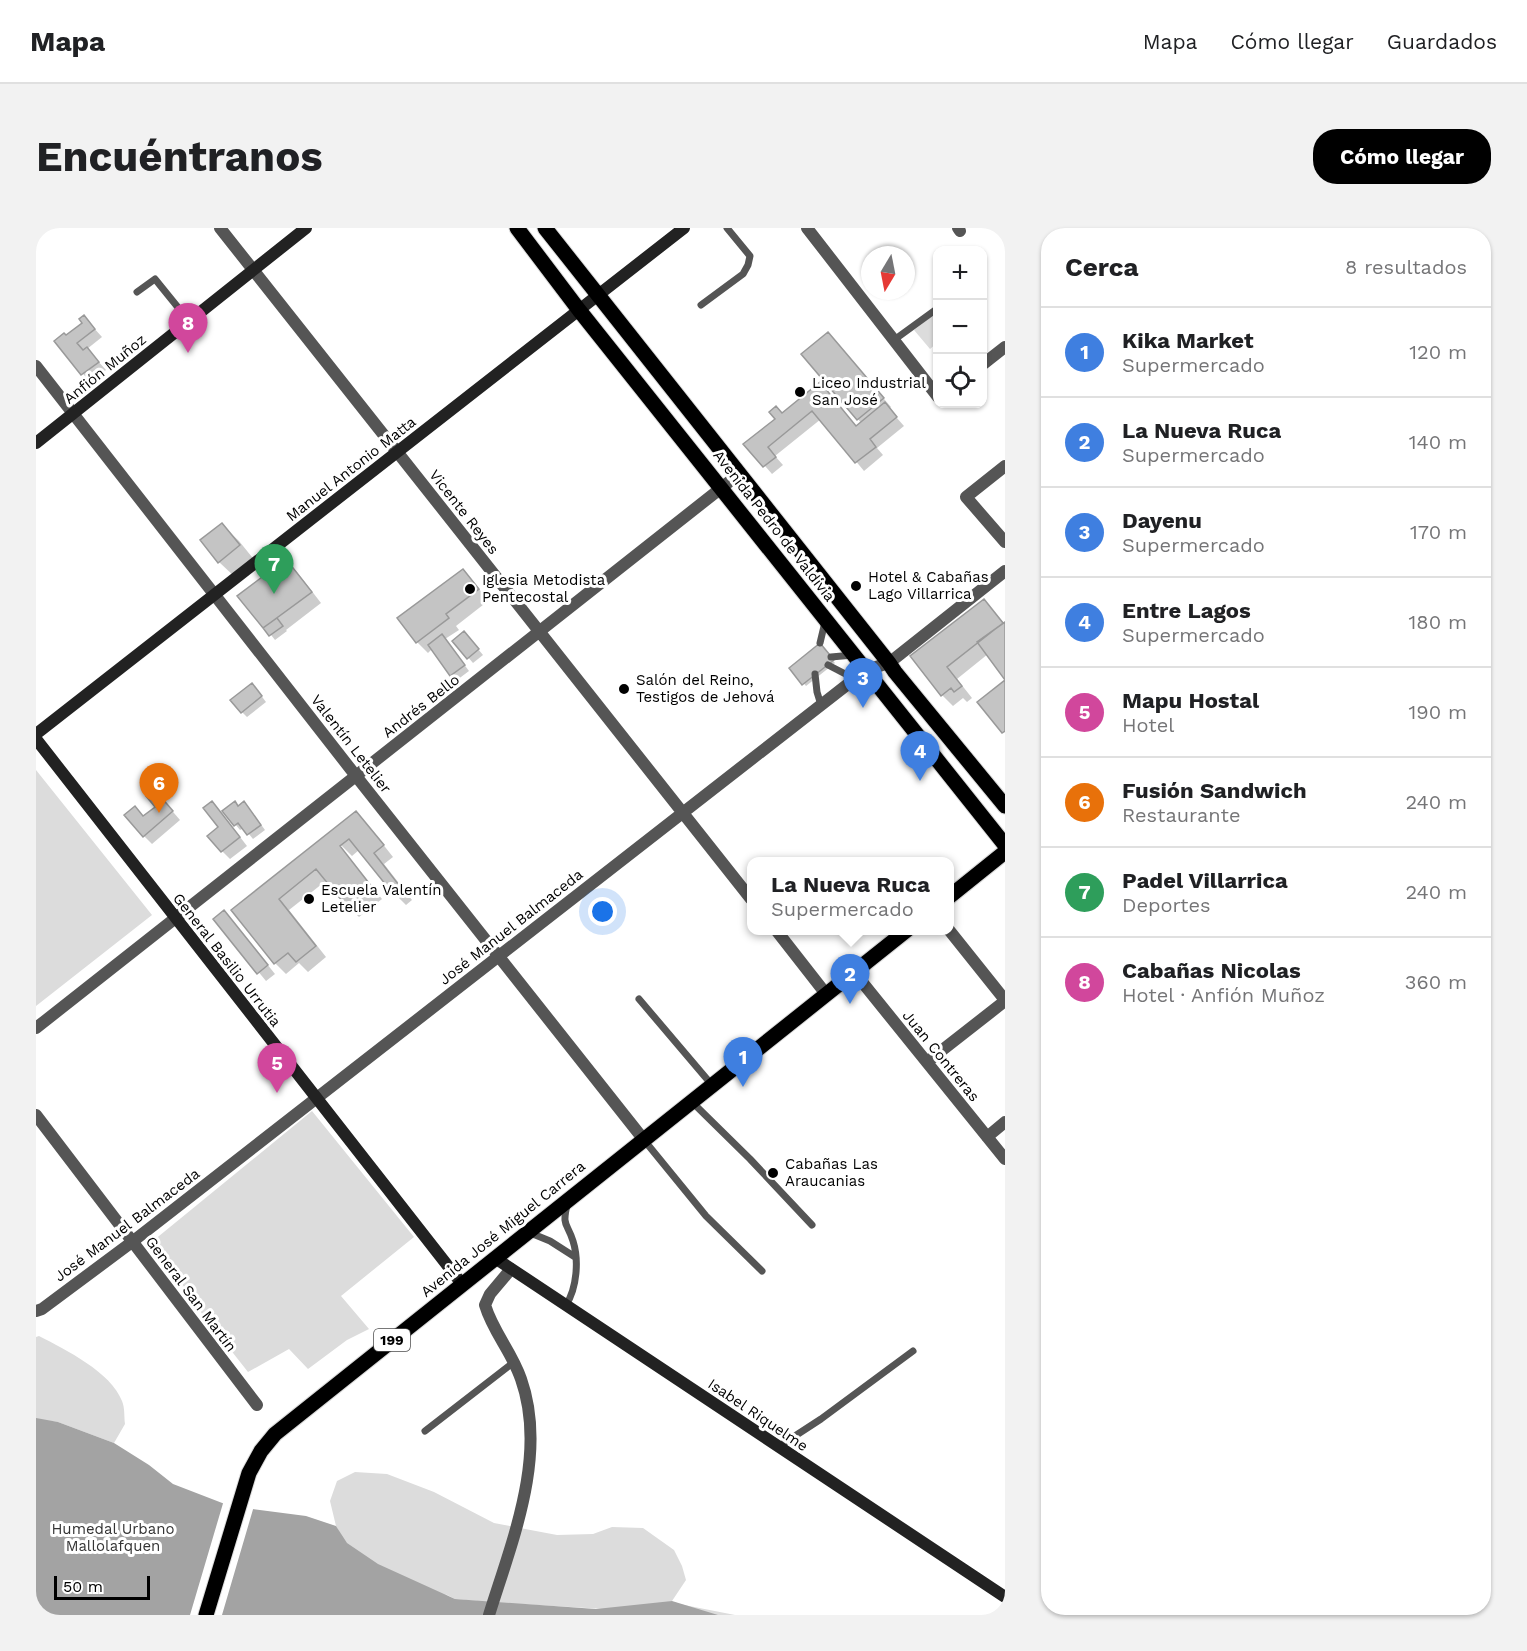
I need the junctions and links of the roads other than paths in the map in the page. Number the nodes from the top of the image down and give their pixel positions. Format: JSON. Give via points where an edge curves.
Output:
{"nodes":[{"id":1,"x":220,"y":228,"type":"edge"},
{"id":2,"x":306,"y":228,"type":"edge"},
{"id":3,"x":517,"y":228,"type":"edge"},
{"id":4,"x":545,"y":228,"type":"edge"},
{"id":5,"x":684,"y":228,"type":"edge"},
{"id":6,"x":727,"y":228,"type":"edge"},
{"id":7,"x":807,"y":228,"type":"edge"},
{"id":8,"x":253,"y":270,"type":"junction"},
{"id":9,"x":137,"y":292,"type":"dead end"},
{"id":10,"x":597,"y":296,"type":"junction"},
{"id":11,"x":701,"y":305,"type":"dead end"},
{"id":12,"x":579,"y":310,"type":"junction"},
{"id":13,"x":933,"y":312,"type":"edge"},
{"id":14,"x":189,"y":321,"type":"junction"},
{"id":15,"x":894,"y":340,"type":"junction"},
{"id":16,"x":1005,"y":348,"type":"edge"},
{"id":17,"x":987,"y":361,"type":"edge"},
{"id":18,"x":36,"y":366,"type":"edge"},
{"id":19,"x":933,"y":391,"type":"edge"},
{"id":20,"x":73,"y":413,"type":"junction"},
{"id":21,"x":36,"y":443,"type":"edge"},
{"id":22,"x":397,"y":452,"type":"junction"},
{"id":23,"x":1005,"y":466,"type":"edge"},
{"id":24,"x":739,"y":474,"type":"junction"},
{"id":25,"x":722,"y":488,"type":"junction"},
{"id":26,"x":1005,"y":542,"type":"edge"},
{"id":27,"x":1005,"y":572,"type":"edge"},
{"id":28,"x":214,"y":595,"type":"junction"},
{"id":29,"x":825,"y":619,"type":"junction"},
{"id":30,"x":539,"y":632,"type":"junction"},
{"id":31,"x":820,"y":643,"type":"dead end"},
{"id":32,"x":853,"y":655,"type":"junction"},
{"id":33,"x":831,"y":657,"type":"dead end"},
{"id":34,"x":890,"y":663,"type":"junction"},
{"id":35,"x":828,"y":665,"type":"dead end"},
{"id":36,"x":815,"y":674,"type":"dead end"},
{"id":37,"x":860,"y":675,"type":"junction"},
{"id":38,"x":820,"y":705,"type":"junction"},
{"id":39,"x":36,"y":734,"type":"edge"},
{"id":40,"x":36,"y":739,"type":"edge"},
{"id":41,"x":356,"y":776,"type":"junction"},
{"id":42,"x":1005,"y":806,"type":"edge"},
{"id":43,"x":683,"y":813,"type":"junction"},
{"id":44,"x":1005,"y":845,"type":"edge"},
{"id":45,"x":1005,"y":852,"type":"edge"},
{"id":46,"x":954,"y":893,"type":"edge"},
{"id":47,"x":747,"y":894,"type":"edge"},
{"id":48,"x":175,"y":918,"type":"junction"},
{"id":49,"x":780,"y":935,"type":"edge"},
{"id":50,"x":901,"y":935,"type":"edge"},
{"id":51,"x":953,"y":935,"type":"edge"},
{"id":52,"x":499,"y":955,"type":"junction"},
{"id":53,"x":854,"y":972,"type":"junction"},
{"id":54,"x":826,"y":994,"type":"junction"},
{"id":55,"x":639,"y":999,"type":"dead end"},
{"id":56,"x":1005,"y":1001,"type":"edge"},
{"id":57,"x":36,"y":1028,"type":"edge"},
{"id":58,"x":927,"y":1062,"type":"junction"},
{"id":59,"x":712,"y":1085,"type":"junction"},
{"id":60,"x":317,"y":1097,"type":"junction"},
{"id":61,"x":692,"y":1102,"type":"junction"},
{"id":62,"x":36,"y":1116,"type":"edge"},
{"id":63,"x":1005,"y":1122,"type":"edge"},
{"id":64,"x":987,"y":1137,"type":"junction"},
{"id":65,"x":644,"y":1140,"type":"junction"},
{"id":66,"x":1005,"y":1160,"type":"edge"},
{"id":67,"x":568,"y":1200,"type":"junction"},
{"id":68,"x":812,"y":1226,"type":"dead end"},
{"id":69,"x":528,"y":1232,"type":"junction"},
{"id":70,"x":132,"y":1242,"type":"junction"},
{"id":71,"x":575,"y":1257,"type":"junction"},
{"id":72,"x":495,"y":1258,"type":"junction"},
{"id":73,"x":511,"y":1269,"type":"junction"},
{"id":74,"x":762,"y":1271,"type":"dead end"},
{"id":75,"x":462,"y":1284,"type":"junction"},
{"id":76,"x":566,"y":1305,"type":"junction"},
{"id":77,"x":36,"y":1311,"type":"edge"},
{"id":78,"x":913,"y":1351,"type":"dead end"},
{"id":79,"x":514,"y":1362,"type":"junction"},
{"id":80,"x":257,"y":1405,"type":"dead end"},
{"id":81,"x":425,"y":1431,"type":"dead end"},
{"id":82,"x":778,"y":1447,"type":"junction"},
{"id":83,"x":1005,"y":1597,"type":"edge"},
{"id":84,"x":206,"y":1615,"type":"edge"},
{"id":85,"x":489,"y":1615,"type":"edge"}],
"edges":[{"from":1,"to":8,"type":"street","name":"Vicente Reyes"},
{"from":2,"to":8,"type":"main road","name":"Anfión Muñoz"},
{"from":3,"to":12,"type":"main road","name":"Avenida Pedro de Valdivia"},
{"from":4,"to":10,"type":"main road","name":"Avenida Pedro de Valdivia"},
{"from":5,"to":10,"type":"main road","name":"Manuel Antonio Matta"},
{"from":6,"to":11,"type":"lane","via":[[750,256],[748,265],[743,274]]},
{"from":7,"to":15,"type":"street"},
{"from":8,"to":14,"type":"main road","name":"Anfión Muñoz"},
{"from":8,"to":22,"type":"street","name":"Vicente Reyes"},
{"from":9,"to":14,"type":"lane","via":[[155,279]]},
{"from":10,"to":12,"type":"main road","name":"Manuel Antonio Matta"},
{"from":10,"to":24,"type":"main road","name":"Avenida Pedro de Valdivia"},
{"from":12,"to":22,"type":"main road","name":"Manuel Antonio Matta"},
{"from":12,"to":25,"type":"main road","name":"Avenida Pedro de Valdivia"},
{"from":13,"to":15,"type":"lane"},
{"from":14,"to":20,"type":"main road","name":"Anfión Muñoz"},
{"from":15,"to":19,"type":"street"},
{"from":16,"to":17,"type":"street"},
{"from":18,"to":20,"type":"street","name":"Valentín Letelier"},
{"from":20,"to":21,"type":"main road","name":"Anfión Muñoz"},
{"from":20,"to":28,"type":"street","name":"Valentín Letelier"},
{"from":22,"to":28,"type":"main road","name":"Manuel Antonio Matta"},
{"from":22,"to":30,"type":"street","name":"Vicente Reyes"},
{"from":23,"to":26,"type":"street","via":[[966,497]]},
{"from":24,"to":25,"type":"street","name":"Andrés Bello"},
{"from":24,"to":34,"type":"main road","name":"Avenida Pedro de Valdivia"},
{"from":25,"to":29,"type":"main road","name":"Avenida Pedro de Valdivia"},
{"from":25,"to":30,"type":"street","name":"Andrés Bello"},
{"from":27,"to":34,"type":"street","name":"José Manuel Balmaceda"},
{"from":28,"to":39,"type":"main road","name":"Manuel Antonio Matta"},
{"from":28,"to":41,"type":"street","name":"Valentín Letelier"},
{"from":29,"to":31,"type":"lane"},
{"from":29,"to":32,"type":"main road","name":"Avenida Pedro de Valdivia"},
{"from":30,"to":41,"type":"street","name":"Andrés Bello"},
{"from":30,"to":43,"type":"street","name":"Vicente Reyes"},
{"from":32,"to":33,"type":"lane"},
{"from":32,"to":37,"type":"main road","name":"Avenida Pedro de Valdivia"},
{"from":34,"to":37,"type":"street","name":"José Manuel Balmaceda"},
{"from":34,"to":42,"type":"main road","name":"Avenida Pedro de Valdivia"},
{"from":35,"to":37,"type":"lane"},
{"from":36,"to":38,"type":"lane"},
{"from":37,"to":38,"type":"street","name":"José Manuel Balmaceda"},
{"from":37,"to":44,"type":"main road","name":"Avenida Pedro de Valdivia"},
{"from":38,"to":43,"type":"street","name":"José Manuel Balmaceda"},
{"from":40,"to":48,"type":"main road","name":"General Basilio Urrutia"},
{"from":41,"to":48,"type":"street","name":"Andrés Bello"},
{"from":41,"to":52,"type":"street","name":"Valentín Letelier"},
{"from":43,"to":47,"type":"street","name":"Vicente Reyes"},
{"from":43,"to":52,"type":"street","name":"José Manuel Balmaceda"},
{"from":45,"to":46,"type":"main road"},
{"from":48,"to":57,"type":"street","name":"Andrés Bello"},
{"from":48,"to":60,"type":"main road","name":"General Basilio Urrutia"},
{"from":49,"to":54,"type":"street"},
{"from":50,"to":53,"type":"main road","name":"Avenida José Miguel Carrera"},
{"from":51,"to":56,"type":"street"},
{"from":52,"to":60,"type":"street","name":"José Manuel Balmaceda"},
{"from":52,"to":65,"type":"street","name":"Valentín Letelier"},
{"from":53,"to":54,"type":"main road","name":"Avenida José Miguel Carrera"},
{"from":53,"to":58,"type":"street","name":"Juan Contreras"},
{"from":54,"to":59,"type":"main road","name":"Avenida José Miguel Carrera"},
{"from":55,"to":59,"type":"lane"},
{"from":56,"to":58,"type":"street"},
{"from":58,"to":64,"type":"street","name":"Juan Contreras"},
{"from":59,"to":61,"type":"main road","name":"Avenida José Miguel Carrera"},
{"from":60,"to":70,"type":"street","name":"José Manuel Balmaceda"},
{"from":60,"to":75,"type":"main road","name":"General Basilio Urrutia"},
{"from":61,"to":65,"type":"main road","name":"Avenida José Miguel Carrera"},
{"from":61,"to":68,"type":"lane"},
{"from":62,"to":70,"type":"street","name":"General San Martín"},
{"from":63,"to":64,"type":"street"},
{"from":64,"to":66,"type":"street","name":"Juan Contreras"},
{"from":65,"to":67,"type":"main road","name":"Avenida José Miguel Carrera"},
{"from":65,"to":74,"type":"lane","via":[[706,1216]]},
{"from":67,"to":69,"type":"main road","name":"Avenida José Miguel Carrera"},
{"from":67,"to":71,"type":"lane","via":[[564,1218]]},
{"from":69,"to":71,"type":"lane","via":[[550,1240]]},
{"from":69,"to":72,"type":"main road","name":"Avenida José Miguel Carrera"},
{"from":70,"to":77,"type":"street","name":"José Manuel Balmaceda"},
{"from":70,"to":80,"type":"street","name":"General San Martín"},
{"from":71,"to":76,"type":"lane","via":[[572,1296]]},
{"from":72,"to":73,"type":"main road","name":"Isabel Riquelme"},
{"from":72,"to":75,"type":"main road","name":"Avenida José Miguel Carrera"},
{"from":73,"to":76,"type":"main road","name":"Isabel Riquelme"},
{"from":73,"to":79,"type":"street","via":[[485,1305],[489,1320]]},
{"from":75,"to":84,"type":"main road","name":"Avenida José Miguel Carrera","number":"199","via":[[284,1427],[261,1450],[249,1473]]},
{"from":76,"to":82,"type":"main road","name":"Isabel Riquelme"},
{"from":78,"to":82,"type":"lane"},
{"from":79,"to":81,"type":"lane"},
{"from":79,"to":85,"type":"street","via":[[526,1396],[531,1432],[529,1466],[519,1516]]},
{"from":82,"to":83,"type":"main road","name":"Isabel Riquelme"}]}
